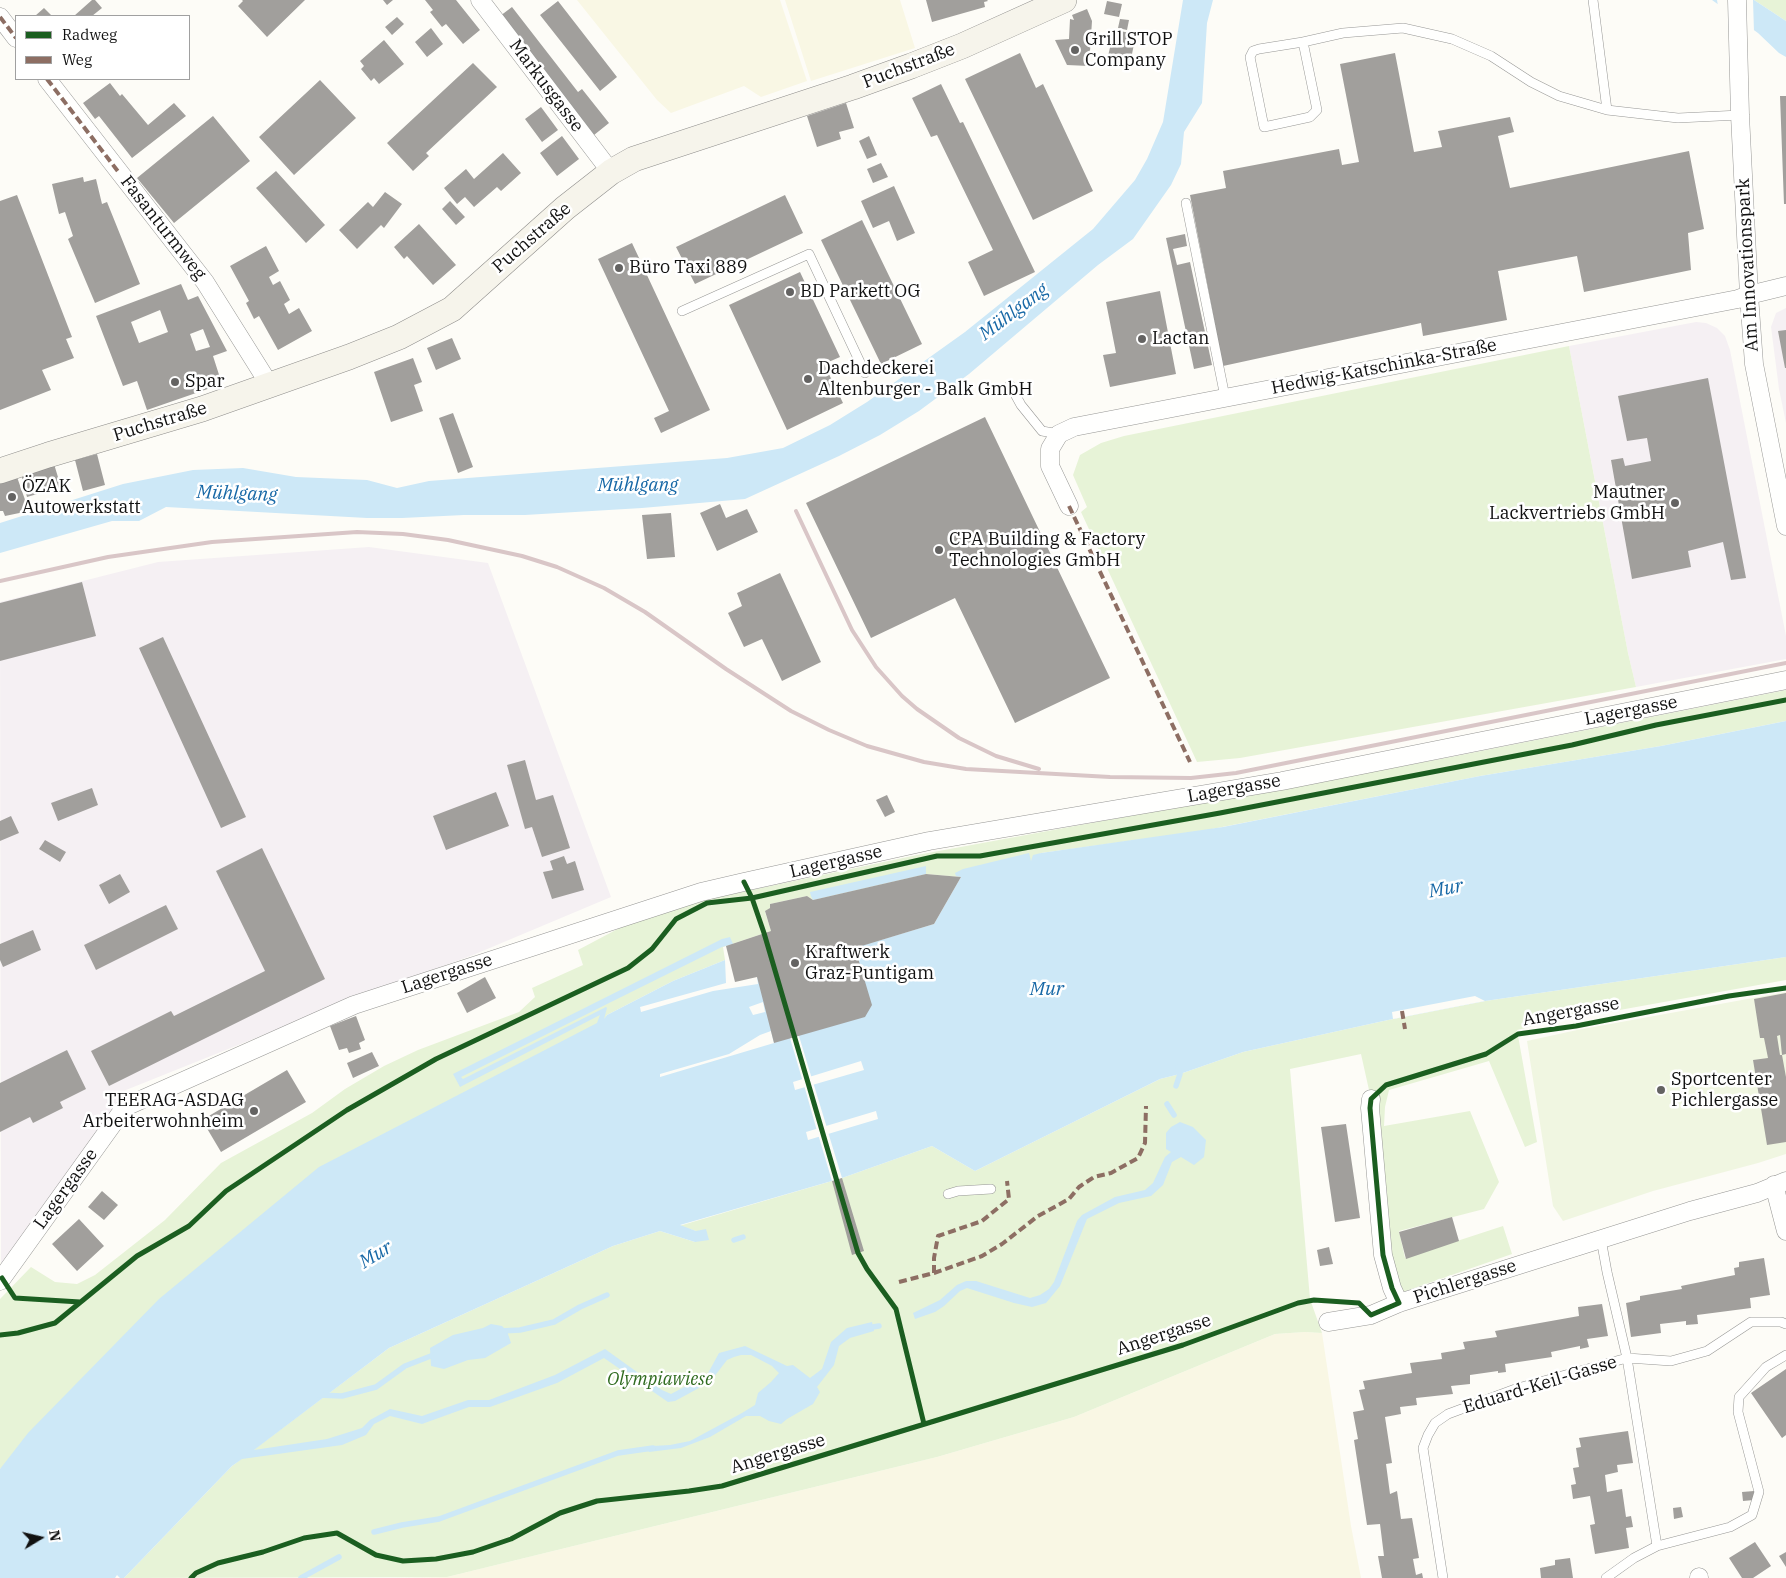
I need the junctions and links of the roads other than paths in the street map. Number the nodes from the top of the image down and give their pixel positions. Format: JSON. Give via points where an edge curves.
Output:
{"nodes":[{"id":1,"x":480,"y":0,"type":"edge"},
{"id":2,"x":1064,"y":0,"type":"edge"},
{"id":3,"x":1593,"y":0,"type":"edge"},
{"id":4,"x":1737,"y":0,"type":"edge"},
{"id":5,"x":0,"y":17,"type":"edge"},
{"id":6,"x":15,"y":37,"type":"edge"},
{"id":7,"x":1303,"y":42,"type":"junction"},
{"id":8,"x":49,"y":80,"type":"edge"},
{"id":9,"x":1607,"y":110,"type":"junction"},
{"id":10,"x":1740,"y":115,"type":"junction"},
{"id":11,"x":611,"y":172,"type":"junction"},
{"id":12,"x":1186,"y":203,"type":"dead end"},
{"id":13,"x":1786,"y":286,"type":"edge"},
{"id":14,"x":1749,"y":295,"type":"junction"},
{"id":15,"x":682,"y":311,"type":"dead end"},
{"id":16,"x":865,"y":373,"type":"dead end"},
{"id":17,"x":267,"y":385,"type":"junction"},
{"id":18,"x":1010,"y":385,"type":"dead end"},
{"id":19,"x":1225,"y":398,"type":"junction"},
{"id":20,"x":1059,"y":434,"type":"junction"},
{"id":21,"x":0,"y":471,"type":"edge"},
{"id":22,"x":1069,"y":506,"type":"dead end"},
{"id":23,"x":1786,"y":526,"type":"edge"},
{"id":24,"x":1786,"y":680,"type":"edge"},
{"id":25,"x":1371,"y":1099,"type":"dead end"},
{"id":26,"x":1780,"y":1183,"type":"edge"},
{"id":27,"x":991,"y":1190,"type":"dead end"},
{"id":28,"x":948,"y":1194,"type":"dead end"},
{"id":29,"x":1786,"y":1231,"type":"edge"},
{"id":30,"x":1602,"y":1238,"type":"junction"},
{"id":31,"x":0,"y":1281,"type":"edge"},
{"id":32,"x":1398,"y":1303,"type":"junction"},
{"id":33,"x":1328,"y":1322,"type":"dead end"},
{"id":34,"x":1786,"y":1324,"type":"edge"},
{"id":35,"x":1786,"y":1355,"type":"edge"},
{"id":36,"x":1627,"y":1358,"type":"junction"},
{"id":37,"x":1657,"y":1546,"type":"junction"},
{"id":38,"x":1443,"y":1578,"type":"edge"},
{"id":39,"x":1606,"y":1578,"type":"edge"}],
"edges":[{"from":1,"to":11,"type":"street","name":"Markusgasse"},
{"from":2,"to":11,"type":"main road","name":"Puchstraße","via":[[910,66],[634,159]]},
{"from":3,"to":9,"type":"lane"},
{"from":4,"to":10,"type":"street","name":"Am Innovationspark"},
{"from":5,"to":6,"type":"street"},
{"from":7,"to":7,"type":"lane","via":[[1258,48],[1250,56],[1264,127],[1310,117],[1317,110]]},
{"from":7,"to":9,"type":"lane","via":[[1343,33],[1403,28],[1452,39],[1491,56],[1559,96]]},
{"from":8,"to":17,"type":"street","name":"Fasanturmweg","via":[[205,282]]},
{"from":9,"to":10,"type":"lane","via":[[1678,118]]},
{"from":10,"to":14,"type":"street","name":"Am Innovationspark"},
{"from":11,"to":17,"type":"main road","name":"Puchstraße","via":[[565,208],[452,308],[399,337]]},
{"from":12,"to":19,"type":"lane"},
{"from":13,"to":14,"type":"street","name":"Hedwig-Katschinka-Straße"},
{"from":14,"to":19,"type":"street","name":"Hedwig-Katschinka-Straße"},
{"from":14,"to":23,"type":"street","name":"Am Innovationspark","via":[[1754,364]]},
{"from":15,"to":16,"type":"lane","via":[[809,254]]},
{"from":17,"to":21,"type":"main road","name":"Puchstraße","via":[[189,414]]},
{"from":18,"to":20,"type":"lane","via":[[1042,431]]},
{"from":19,"to":20,"type":"street","name":"Hedwig-Katschinka-Straße","via":[[1074,427]]},
{"from":20,"to":22,"type":"street","via":[[1050,449],[1050,466]]},
{"from":24,"to":31,"type":"street","name":"Lagergasse","via":[[1282,781],[929,841],[744,882],[701,892],[354,1005],[125,1107]]},
{"from":25,"to":32,"type":"street","via":[[1383,1255]]},
{"from":26,"to":29,"type":"street"},
{"from":26,"to":30,"type":"street","name":"Pichlergasse","via":[[1757,1193]]},
{"from":27,"to":28,"type":"lane"},
{"from":30,"to":32,"type":"street","name":"Pichlergasse"},
{"from":30,"to":36,"type":"lane"},
{"from":32,"to":33,"type":"street","name":"Pichlergasse","via":[[1371,1315]]},
{"from":34,"to":36,"type":"lane","name":"Eduard-Keil-Gasse","via":[[1751,1322],[1707,1351],[1671,1361]]},
{"from":35,"to":37,"type":"lane","via":[[1766,1367],[1739,1397],[1738,1412],[1759,1492],[1752,1515],[1730,1527]]},
{"from":36,"to":37,"type":"lane","name":"Eduard-Keil-Gasse"},
{"from":36,"to":38,"type":"lane","name":"Eduard-Keil-Gasse","via":[[1518,1388],[1448,1414],[1435,1423],[1423,1448]]},
{"from":37,"to":39,"type":"lane"}]}
